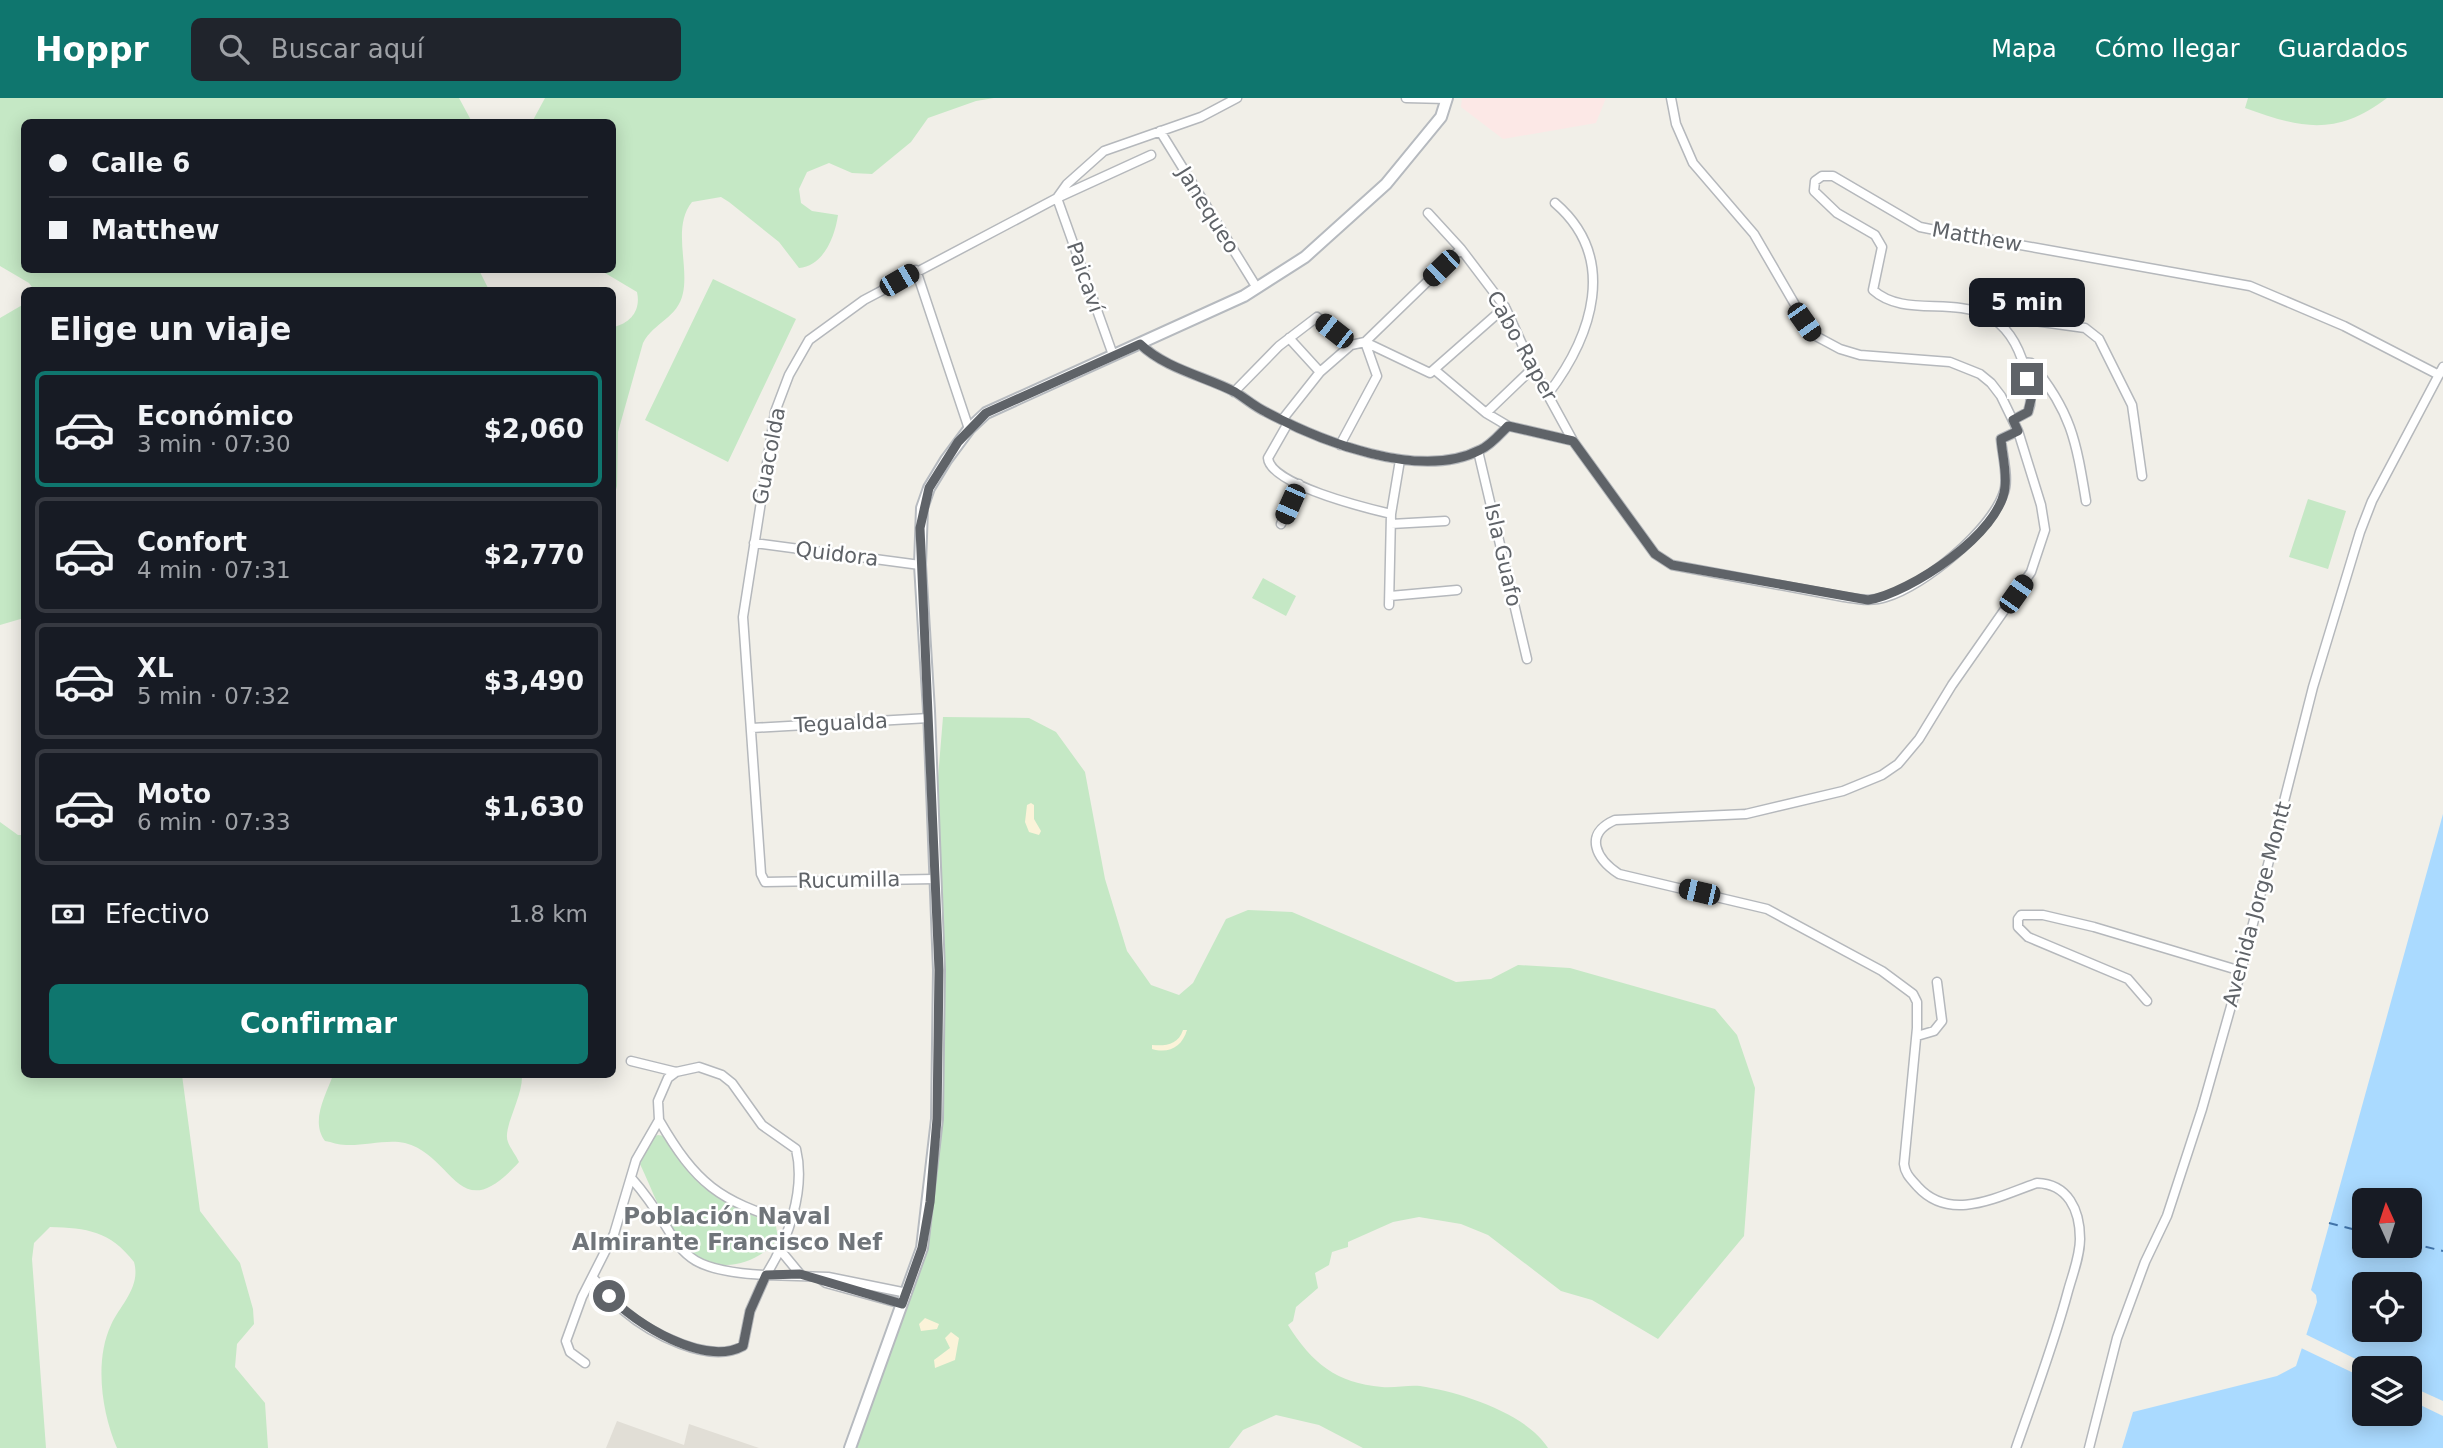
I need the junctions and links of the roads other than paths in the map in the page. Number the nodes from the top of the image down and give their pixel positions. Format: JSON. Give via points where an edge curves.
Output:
{"nodes":[{"id":1,"x":1237,"y":98,"type":"edge"},
{"id":2,"x":1406,"y":98,"type":"edge"},
{"id":3,"x":1447,"y":98,"type":"edge"},
{"id":4,"x":1671,"y":98,"type":"edge"},
{"id":5,"x":1160,"y":131,"type":"junction"},
{"id":6,"x":1151,"y":155,"type":"dead end"},
{"id":7,"x":1057,"y":198,"type":"junction"},
{"id":8,"x":1555,"y":203,"type":"dead end"},
{"id":9,"x":1428,"y":213,"type":"dead end"},
{"id":10,"x":1461,"y":249,"type":"junction"},
{"id":11,"x":916,"y":270,"type":"junction"},
{"id":12,"x":1256,"y":288,"type":"junction"},
{"id":13,"x":1505,"y":307,"type":"junction"},
{"id":14,"x":1992,"y":320,"type":"junction"},
{"id":15,"x":1289,"y":338,"type":"junction"},
{"id":16,"x":1365,"y":342,"type":"junction"},
{"id":17,"x":1140,"y":344,"type":"junction"},
{"id":18,"x":1351,"y":345,"type":"junction"},
{"id":19,"x":1113,"y":355,"type":"junction"},
{"id":20,"x":2023,"y":362,"type":"junction"},
{"id":21,"x":1533,"y":368,"type":"junction"},
{"id":22,"x":1436,"y":371,"type":"junction"},
{"id":23,"x":2441,"y":371,"type":"edge"},
{"id":24,"x":1320,"y":372,"type":"junction"},
{"id":25,"x":1234,"y":392,"type":"junction"},
{"id":26,"x":1548,"y":394,"type":"junction"},
{"id":27,"x":1486,"y":413,"type":"junction"},
{"id":28,"x":2013,"y":420,"type":"junction"},
{"id":29,"x":1285,"y":421,"type":"junction"},
{"id":30,"x":1508,"y":426,"type":"junction"},
{"id":31,"x":969,"y":429,"type":"junction"},
{"id":32,"x":2018,"y":431,"type":"junction"},
{"id":33,"x":1573,"y":441,"type":"junction"},
{"id":34,"x":1340,"y":445,"type":"junction"},
{"id":35,"x":1478,"y":452,"type":"junction"},
{"id":36,"x":1400,"y":460,"type":"junction"},
{"id":37,"x":2142,"y":476,"type":"dead end"},
{"id":38,"x":1299,"y":484,"type":"junction"},
{"id":39,"x":2086,"y":501,"type":"dead end"},
{"id":40,"x":1391,"y":514,"type":"junction"},
{"id":41,"x":1445,"y":521,"type":"dead end"},
{"id":42,"x":1281,"y":524,"type":"dead end"},
{"id":43,"x":1391,"y":524,"type":"junction"},
{"id":44,"x":754,"y":543,"type":"junction"},
{"id":45,"x":920,"y":565,"type":"junction"},
{"id":46,"x":1457,"y":590,"type":"dead end"},
{"id":47,"x":1527,"y":659,"type":"dead end"},
{"id":48,"x":929,"y":718,"type":"junction"},
{"id":49,"x":752,"y":728,"type":"junction"},
{"id":50,"x":934,"y":878,"type":"junction"},
{"id":51,"x":765,"y":881,"type":"joint"},
{"id":52,"x":2241,"y":971,"type":"junction"},
{"id":53,"x":1937,"y":982,"type":"dead end"},
{"id":54,"x":2147,"y":1001,"type":"dead end"},
{"id":55,"x":1917,"y":1036,"type":"junction"},
{"id":56,"x":631,"y":1061,"type":"dead end"},
{"id":57,"x":676,"y":1072,"type":"junction"},
{"id":58,"x":659,"y":1120,"type":"junction"},
{"id":59,"x":632,"y":1179,"type":"junction"},
{"id":60,"x":789,"y":1223,"type":"junction"},
{"id":61,"x":781,"y":1251,"type":"junction"},
{"id":62,"x":800,"y":1274,"type":"junction"},
{"id":63,"x":766,"y":1275,"type":"junction"},
{"id":64,"x":593,"y":1278,"type":"junction"},
{"id":65,"x":905,"y":1298,"type":"junction"},
{"id":66,"x":585,"y":1363,"type":"dead end"},
{"id":67,"x":850,"y":1448,"type":"edge"},
{"id":68,"x":2016,"y":1448,"type":"edge"},
{"id":69,"x":2089,"y":1448,"type":"edge"}],
"edges":[{"from":1,"to":5,"type":"street"},
{"from":2,"to":3,"type":"street"},
{"from":3,"to":12,"type":"main road","via":[[1441,117],[1386,184],[1305,257]]},
{"from":4,"to":28,"type":"street","via":[[1676,124],[1693,163],[1754,234],[1812,334],[1860,355],[1932,359],[1963,366],[1991,383]]},
{"from":5,"to":7,"type":"street","via":[[1104,151]]},
{"from":5,"to":12,"type":"street","name":"Janequeo"},
{"from":6,"to":7,"type":"street","name":"Guacolda"},
{"from":7,"to":11,"type":"street","name":"Guacolda"},
{"from":7,"to":19,"type":"street","name":"Paicaví"},
{"from":8,"to":26,"type":"street","via":[[1577,224],[1587,243],[1595,282],[1576,352]]},
{"from":9,"to":10,"type":"street","name":"Cabo Raper"},
{"from":10,"to":13,"type":"street","name":"Cabo Raper"},
{"from":10,"to":16,"type":"street"},
{"from":11,"to":31,"type":"street"},
{"from":11,"to":44,"type":"street","name":"Guacolda","via":[[836,318],[809,340],[775,412]]},
{"from":12,"to":17,"type":"main road"},
{"from":13,"to":21,"type":"street","name":"Cabo Raper"},
{"from":13,"to":22,"type":"street"},
{"from":14,"to":20,"type":"street","name":"Matthew","via":[[2007,334]]},
{"from":14,"to":23,"type":"street","name":"Matthew","via":[[1959,305],[1903,304],[1880,297],[1873,290],[1882,247],[1875,235],[1837,213],[1814,191],[1815,181],[1833,176],[1920,227],[2250,286]]},
{"from":14,"to":37,"type":"street","via":[[2085,328],[2099,339],[2132,405]]},
{"from":15,"to":18,"type":"street","via":[[1317,317]]},
{"from":15,"to":24,"type":"street"},
{"from":15,"to":25,"type":"street"},
{"from":16,"to":18,"type":"street"},
{"from":16,"to":22,"type":"street","via":[[1423,372]]},
{"from":16,"to":34,"type":"street","via":[[1377,376]]},
{"from":17,"to":19,"type":"main road"},
{"from":17,"to":25,"type":"street","via":[[1169,364]]},
{"from":18,"to":24,"type":"street"},
{"from":19,"to":31,"type":"main road","via":[[986,413]]},
{"from":20,"to":28,"type":"street","name":"Matthew","via":[[2032,402],[2028,412]]},
{"from":20,"to":39,"type":"street","via":[[2039,372],[2070,420]]},
{"from":21,"to":26,"type":"street","name":"Cabo Raper"},
{"from":21,"to":27,"type":"street"},
{"from":22,"to":27,"type":"street"},
{"from":23,"to":52,"type":"street","name":"Avenida Jorge Montt","via":[[2360,531],[2313,687]]},
{"from":24,"to":29,"type":"street"},
{"from":25,"to":29,"type":"street"},
{"from":26,"to":33,"type":"street","name":"Cabo Raper"},
{"from":27,"to":30,"type":"street"},
{"from":28,"to":32,"type":"street"},
{"from":29,"to":34,"type":"street"},
{"from":29,"to":38,"type":"street","via":[[1269,465]]},
{"from":30,"to":33,"type":"street"},
{"from":30,"to":35,"type":"street"},
{"from":31,"to":45,"type":"main road","via":[[925,499]]},
{"from":32,"to":33,"type":"street","name":"Cabo Raper","via":[[2001,439],[2005,489],[1973,540],[1917,581],[1886,597],[1868,600],[1672,565],[1655,554]]},
{"from":32,"to":55,"type":"street","via":[[2045,519],[2039,557],[1898,764],[1865,784],[1780,806],[1717,818],[1615,820],[1603,825],[1596,836],[1602,861],[1619,874],[1767,909],[1882,971],[1913,994]]},
{"from":34,"to":36,"type":"street"},
{"from":35,"to":36,"type":"street"},
{"from":35,"to":47,"type":"street","name":"Isla Guafo"},
{"from":36,"to":40,"type":"street"},
{"from":38,"to":40,"type":"street"},
{"from":38,"to":42,"type":"street"},
{"from":40,"to":43,"type":"street"},
{"from":41,"to":43,"type":"street"},
{"from":43,"to":46,"type":"street","via":[[1390,601]]},
{"from":44,"to":45,"type":"street","name":"Quidora"},
{"from":44,"to":49,"type":"street","name":"Guacolda","via":[[743,617]]},
{"from":45,"to":48,"type":"main road"},
{"from":48,"to":49,"type":"street","name":"Tegualda"},
{"from":48,"to":50,"type":"main road"},
{"from":49,"to":51,"type":"street","name":"Guacolda"},
{"from":50,"to":51,"type":"street","name":"Rucumilla"},
{"from":50,"to":65,"type":"main road","via":[[939,970],[937,1119],[922,1248]]},
{"from":52,"to":54,"type":"street","via":[[2043,915],[2018,919],[2018,927],[2028,937],[2129,979]]},
{"from":52,"to":69,"type":"street","name":"Avenida Jorge Montt","via":[[2167,1216],[2117,1338]]},
{"from":53,"to":55,"type":"street","via":[[1942,1021],[1934,1031]]},
{"from":55,"to":68,"type":"street","via":[[1904,1164],[1909,1177],[1924,1193],[1950,1205],[1979,1203],[2037,1183],[2049,1184],[2066,1193],[2078,1219],[2076,1265]]},
{"from":56,"to":57,"type":"street"},
{"from":57,"to":58,"type":"street","via":[[658,1101]]},
{"from":57,"to":60,"type":"street","via":[[699,1067],[722,1075],[762,1125],[796,1149],[797,1189]]},
{"from":58,"to":59,"type":"street","via":[[645,1140]]},
{"from":58,"to":60,"type":"street","via":[[708,1186],[738,1205]]},
{"from":59,"to":63,"type":"street","via":[[672,1240],[690,1258],[723,1271]]},
{"from":59,"to":64,"type":"street"},
{"from":60,"to":61,"type":"street"},
{"from":61,"to":62,"type":"street"},
{"from":61,"to":63,"type":"street"},
{"from":62,"to":63,"type":"street"},
{"from":62,"to":65,"type":"street"},
{"from":63,"to":64,"type":"street","via":[[750,1311],[743,1346],[734,1351],[704,1350],[658,1332],[622,1310]]},
{"from":64,"to":66,"type":"street","via":[[565,1341],[570,1352]]},
{"from":65,"to":67,"type":"main road"}]}
